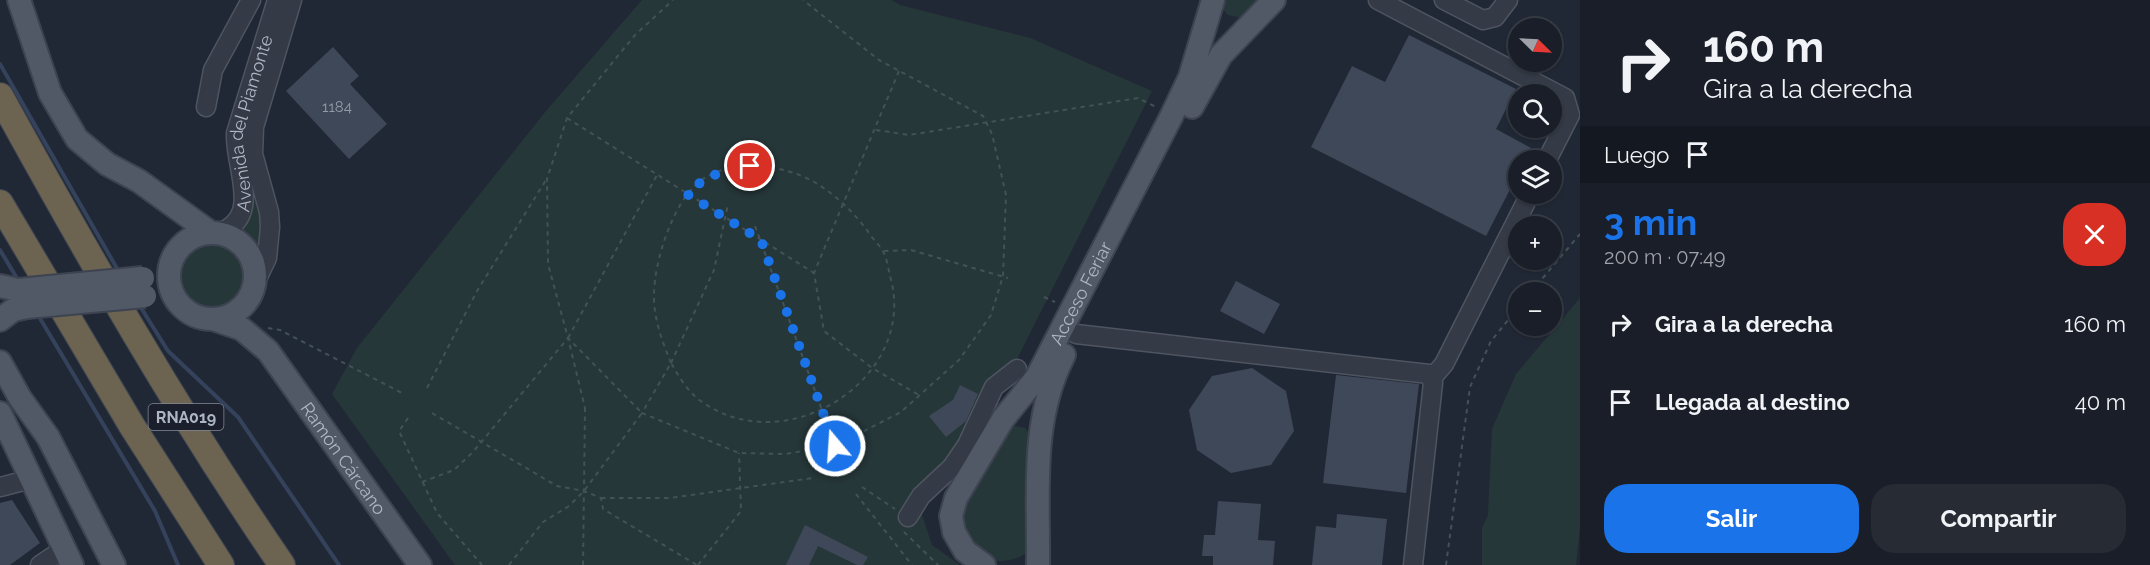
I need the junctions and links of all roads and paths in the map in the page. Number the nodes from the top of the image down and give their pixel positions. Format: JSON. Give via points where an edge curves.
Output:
{"nodes":[{"id":1,"x":18,"y":0,"type":"edge"},
{"id":2,"x":251,"y":0,"type":"edge"},
{"id":3,"x":277,"y":0,"type":"edge"},
{"id":4,"x":292,"y":0,"type":"edge"},
{"id":5,"x":673,"y":0,"type":"edge"},
{"id":6,"x":803,"y":0,"type":"edge"},
{"id":7,"x":1274,"y":0,"type":"edge"},
{"id":8,"x":1378,"y":0,"type":"edge"},
{"id":9,"x":1444,"y":0,"type":"edge"},
{"id":10,"x":1508,"y":0,"type":"edge"},
{"id":11,"x":1213,"y":2,"type":"edge"},
{"id":12,"x":1474,"y":7,"type":"edge"},
{"id":13,"x":1248,"y":26,"type":"junction"},
{"id":14,"x":899,"y":71,"type":"junction"},
{"id":15,"x":0,"y":96,"type":"edge"},
{"id":16,"x":206,"y":107,"type":"dead end"},
{"id":17,"x":1172,"y":115,"type":"junction"},
{"id":18,"x":567,"y":118,"type":"junction"},
{"id":19,"x":986,"y":121,"type":"junction"},
{"id":20,"x":875,"y":130,"type":"junction"},
{"id":21,"x":1552,"y":150,"type":"edge"},
{"id":22,"x":657,"y":175,"type":"junction"},
{"id":23,"x":547,"y":178,"type":"junction"},
{"id":24,"x":153,"y":191,"type":"junction"},
{"id":25,"x":687,"y":194,"type":"junction"},
{"id":26,"x":0,"y":203,"type":"edge"},
{"id":27,"x":844,"y":203,"type":"junction"},
{"id":28,"x":728,"y":204,"type":"dead end"},
{"id":29,"x":1525,"y":204,"type":"edge"},
{"id":30,"x":725,"y":218,"type":"junction"},
{"id":31,"x":755,"y":226,"type":"dead end"},
{"id":32,"x":214,"y":233,"type":"junction"},
{"id":33,"x":1580,"y":234,"type":"edge"},
{"id":34,"x":761,"y":240,"type":"junction"},
{"id":35,"x":884,"y":251,"type":"junction"},
{"id":36,"x":173,"y":258,"type":"junction"},
{"id":37,"x":814,"y":273,"type":"junction"},
{"id":38,"x":1003,"y":276,"type":"junction"},
{"id":39,"x":1008,"y":279,"type":"dead end"},
{"id":40,"x":1539,"y":282,"type":"edge"},
{"id":41,"x":144,"y":287,"type":"junction"},
{"id":42,"x":252,"y":291,"type":"junction"},
{"id":43,"x":15,"y":295,"type":"edge"},
{"id":44,"x":0,"y":305,"type":"edge"},
{"id":45,"x":182,"y":307,"type":"junction"},
{"id":46,"x":0,"y":313,"type":"edge"},
{"id":47,"x":213,"y":319,"type":"junction"},
{"id":48,"x":0,"y":320,"type":"edge"},
{"id":49,"x":1508,"y":320,"type":"edge"},
{"id":50,"x":258,"y":326,"type":"junction"},
{"id":51,"x":1076,"y":334,"type":"junction"},
{"id":52,"x":568,"y":338,"type":"junction"},
{"id":53,"x":268,"y":351,"type":"junction"},
{"id":54,"x":0,"y":362,"type":"edge"},
{"id":55,"x":670,"y":363,"type":"junction"},
{"id":56,"x":872,"y":368,"type":"junction"},
{"id":57,"x":1017,"y":369,"type":"dead end"},
{"id":58,"x":1432,"y":378,"type":"junction"},
{"id":59,"x":427,"y":388,"type":"dead end"},
{"id":60,"x":402,"y":393,"type":"dead end"},
{"id":61,"x":919,"y":395,"type":"junction"},
{"id":62,"x":823,"y":409,"type":"junction"},
{"id":63,"x":0,"y":412,"type":"edge"},
{"id":64,"x":432,"y":413,"type":"dead end"},
{"id":65,"x":642,"y":413,"type":"junction"},
{"id":66,"x":408,"y":418,"type":"dead end"},
{"id":67,"x":1003,"y":419,"type":"junction"},
{"id":68,"x":1039,"y":434,"type":"junction"},
{"id":69,"x":481,"y":442,"type":"junction"},
{"id":70,"x":835,"y":446,"type":"junction"},
{"id":71,"x":739,"y":453,"type":"junction"},
{"id":72,"x":813,"y":478,"type":"dead end"},
{"id":73,"x":31,"y":479,"type":"junction"},
{"id":74,"x":422,"y":482,"type":"junction"},
{"id":75,"x":0,"y":487,"type":"edge"},
{"id":76,"x":741,"y":490,"type":"junction"},
{"id":77,"x":584,"y":491,"type":"junction"},
{"id":78,"x":856,"y":494,"type":"dead end"},
{"id":79,"x":601,"y":498,"type":"junction"},
{"id":80,"x":908,"y":518,"type":"dead end"},
{"id":81,"x":68,"y":557,"type":"edge"},
{"id":82,"x":1035,"y":561,"type":"edge"},
{"id":83,"x":40,"y":565,"type":"edge"},
{"id":84,"x":114,"y":565,"type":"edge"},
{"id":85,"x":221,"y":565,"type":"edge"},
{"id":86,"x":282,"y":565,"type":"edge"},
{"id":87,"x":420,"y":565,"type":"edge"},
{"id":88,"x":482,"y":565,"type":"edge"},
{"id":89,"x":509,"y":565,"type":"edge"},
{"id":90,"x":583,"y":565,"type":"edge"},
{"id":91,"x":697,"y":565,"type":"edge"},
{"id":92,"x":912,"y":565,"type":"edge"},
{"id":93,"x":984,"y":565,"type":"edge"},
{"id":94,"x":1413,"y":565,"type":"edge"},
{"id":95,"x":1446,"y":565,"type":"edge"}],
"edges":[{"from":1,"to":24,"type":"main road","via":[[50,93],[77,139],[107,164]]},
{"from":2,"to":16,"type":"street","via":[[213,70]]},
{"from":3,"to":32,"type":"street","name":"Avenida del Piamonte","via":[[236,133],[244,203],[236,222],[228,230]]},
{"from":4,"to":42,"type":"street","name":"Avenida del Piamonte","via":[[254,127],[253,154],[270,227],[267,258]]},
{"from":5,"to":18,"type":"path","via":[[635,34]]},
{"from":6,"to":14,"type":"path","via":[[879,60]]},
{"from":7,"to":13,"type":"main road","name":"Acceso Feriar"},
{"from":8,"to":21,"type":"street","via":[[1565,98],[1570,115]]},
{"from":9,"to":12,"type":"street"},
{"from":10,"to":12,"type":"street","via":[[1495,17],[1483,20]]},
{"from":11,"to":13,"type":"main road","via":[[1228,24]]},
{"from":11,"to":17,"type":"main road","name":"Acceso Feriar","via":[[1190,77]]},
{"from":13,"to":51,"type":"main road","name":"Acceso Feriar","via":[[1214,65]]},
{"from":14,"to":19,"type":"path"},
{"from":14,"to":20,"type":"path"},
{"from":15,"to":86,"type":"highway","number":"RNA019","via":[[129,324]]},
{"from":17,"to":19,"type":"path","via":[[1138,98]]},
{"from":17,"to":67,"type":"main road","name":"Acceso Feriar","via":[[1036,377]]},
{"from":18,"to":22,"type":"path"},
{"from":18,"to":23,"type":"path"},
{"from":19,"to":20,"type":"path","via":[[909,135]]},
{"from":19,"to":38,"type":"path","via":[[993,134],[1006,195]]},
{"from":20,"to":27,"type":"path"},
{"from":22,"to":25,"type":"path"},
{"from":22,"to":52,"type":"path"},
{"from":23,"to":52,"type":"path","via":[[548,264]]},
{"from":23,"to":59,"type":"path","via":[[477,291]]},
{"from":24,"to":32,"type":"main road"},
{"from":24,"to":36,"type":"main road","via":[[173,222]]},
{"from":25,"to":27,"type":"path","via":[[700,181],[723,170],[750,166],[779,169],[807,178]]},
{"from":25,"to":30,"type":"path"},
{"from":25,"to":55,"type":"path","via":[[663,248],[654,293],[658,333]]},
{"from":26,"to":85,"type":"highway","number":"RNA019","via":[[125,416]]},
{"from":27,"to":35,"type":"path"},
{"from":27,"to":37,"type":"path"},
{"from":28,"to":30,"type":"path"},
{"from":29,"to":58,"type":"street","via":[[1444,364]]},
{"from":30,"to":34,"type":"path"},
{"from":30,"to":55,"type":"path","via":[[714,270]]},
{"from":31,"to":34,"type":"path"},
{"from":32,"to":36,"type":"main road","via":[[193,237]]},
{"from":32,"to":42,"type":"main road","via":[[239,242],[248,251],[255,273]]},
{"from":33,"to":40,"type":"path"},
{"from":34,"to":37,"type":"path"},
{"from":34,"to":62,"type":"path"},
{"from":35,"to":38,"type":"path","via":[[911,250]]},
{"from":35,"to":56,"type":"path","via":[[895,290],[894,318],[885,347]]},
{"from":36,"to":41,"type":"main road"},
{"from":36,"to":45,"type":"main road","via":[[170,287]]},
{"from":37,"to":56,"type":"path","via":[[824,331]]},
{"from":38,"to":39,"type":"path"},
{"from":38,"to":61,"type":"path","via":[[991,315],[959,360]]},
{"from":41,"to":43,"type":"main road","bridge":true},
{"from":41,"to":45,"type":"main road"},
{"from":42,"to":47,"type":"main road","via":[[234,313]]},
{"from":42,"to":50,"type":"main road","name":"Ramón Cárcano"},
{"from":43,"to":48,"type":"main road","via":[[13,310]]},
{"from":44,"to":46,"type":"main road"},
{"from":45,"to":47,"type":"main road","via":[[202,318]]},
{"from":47,"to":53,"type":"main road","name":"Ramón Cárcano","via":[[242,329]]},
{"from":49,"to":95,"type":"path","via":[[1491,341],[1470,387]]},
{"from":50,"to":53,"type":"main road","name":"Ramón Cárcano"},
{"from":50,"to":60,"type":"path","via":[[280,330]]},
{"from":51,"to":58,"type":"street","via":[[1429,374]]},
{"from":51,"to":68,"type":"main road","name":"Acceso Feriar","via":[[1048,391]]},
{"from":52,"to":65,"type":"path"},
{"from":52,"to":69,"type":"path"},
{"from":52,"to":90,"type":"path","bridge":true,"via":[[585,408]]},
{"from":53,"to":87,"type":"main road","name":"Ramón Cárcano"},
{"from":54,"to":84,"type":"main road","via":[[48,437]]},
{"from":55,"to":62,"type":"path","via":[[697,398],[720,413],[749,422],[781,423]]},
{"from":55,"to":65,"type":"path"},
{"from":56,"to":61,"type":"path"},
{"from":56,"to":62,"type":"path"},
{"from":57,"to":80,"type":"street","via":[[994,387],[967,445],[952,467],[921,496]]},
{"from":58,"to":94,"type":"street"},
{"from":61,"to":70,"type":"path","via":[[901,412]]},
{"from":62,"to":70,"type":"path"},
{"from":63,"to":73,"type":"main road"},
{"from":64,"to":69,"type":"path"},
{"from":65,"to":71,"type":"path"},
{"from":65,"to":77,"type":"path"},
{"from":66,"to":74,"type":"path","via":[[399,431]]},
{"from":67,"to":68,"type":"main road","via":[[1021,420]]},
{"from":67,"to":93,"type":"main road","name":"Acceso Feriar","via":[[951,509],[959,543]]},
{"from":68,"to":82,"type":"main road","name":"Acceso Feriar"},
{"from":69,"to":74,"type":"path","via":[[454,470]]},
{"from":69,"to":77,"type":"path","via":[[557,486]]},
{"from":70,"to":71,"type":"path","via":[[785,454]]},
{"from":71,"to":76,"type":"path"},
{"from":72,"to":76,"type":"path"},
{"from":73,"to":75,"type":"street"},
{"from":73,"to":81,"type":"main road"},
{"from":74,"to":88,"type":"path","via":[[437,513]]},
{"from":76,"to":79,"type":"path","via":[[670,498]]},
{"from":76,"to":91,"type":"path","via":[[741,511]]},
{"from":77,"to":79,"type":"path"},
{"from":77,"to":89,"type":"path","via":[[543,522]]},
{"from":78,"to":92,"type":"path"},
{"from":79,"to":91,"type":"path","via":[[603,509]]},
{"from":81,"to":83,"type":"street"}]}
